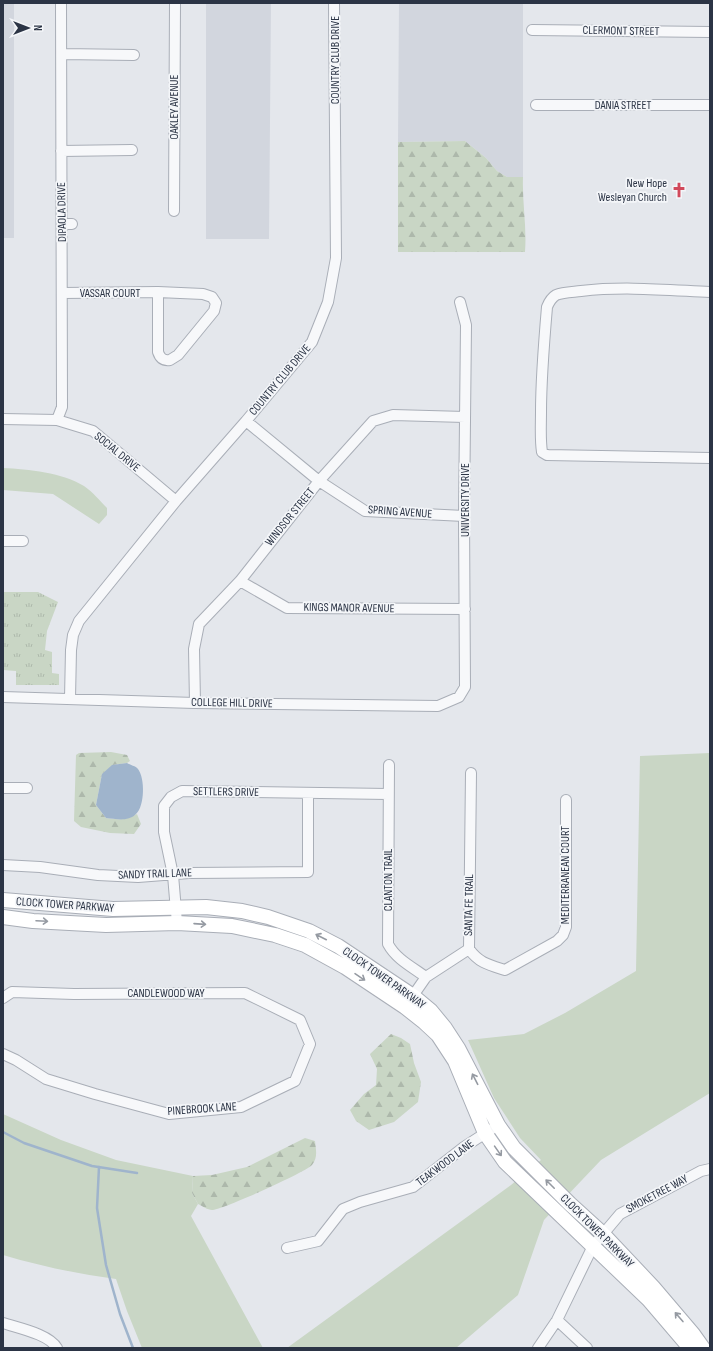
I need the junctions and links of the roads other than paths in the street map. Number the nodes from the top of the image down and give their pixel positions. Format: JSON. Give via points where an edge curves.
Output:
{"nodes":[{"id":1,"x":62,"y":3,"type":"edge"},
{"id":2,"x":175,"y":3,"type":"edge"},
{"id":3,"x":334,"y":3,"type":"edge"},
{"id":4,"x":532,"y":30,"type":"dead end"},
{"id":5,"x":710,"y":32,"type":"edge"},
{"id":6,"x":62,"y":54,"type":"junction"},
{"id":7,"x":134,"y":55,"type":"dead end"},
{"id":8,"x":536,"y":105,"type":"dead end"},
{"id":9,"x":710,"y":105,"type":"edge"},
{"id":10,"x":132,"y":150,"type":"dead end"},
{"id":11,"x":61,"y":151,"type":"junction"},
{"id":12,"x":174,"y":211,"type":"dead end"},
{"id":13,"x":158,"y":292,"type":"junction"},
{"id":14,"x":710,"y":292,"type":"edge"},
{"id":15,"x":63,"y":293,"type":"junction"},
{"id":16,"x":460,"y":302,"type":"dead end"},
{"id":17,"x":465,"y":417,"type":"junction"},
{"id":18,"x":3,"y":419,"type":"edge"},
{"id":19,"x":57,"y":420,"type":"junction"},
{"id":20,"x":246,"y":421,"type":"junction"},
{"id":21,"x":710,"y":458,"type":"edge"},
{"id":22,"x":319,"y":481,"type":"junction"},
{"id":23,"x":176,"y":501,"type":"junction"},
{"id":24,"x":464,"y":516,"type":"junction"},
{"id":25,"x":3,"y":541,"type":"edge"},
{"id":26,"x":23,"y":541,"type":"dead end"},
{"id":27,"x":240,"y":581,"type":"junction"},
{"id":28,"x":465,"y":609,"type":"junction"},
{"id":29,"x":3,"y":697,"type":"edge"},
{"id":30,"x":459,"y":697,"type":"joint"},
{"id":31,"x":70,"y":698,"type":"junction"},
{"id":32,"x":195,"y":702,"type":"junction"},
{"id":33,"x":389,"y":765,"type":"dead end"},
{"id":34,"x":471,"y":773,"type":"dead end"},
{"id":35,"x":3,"y":788,"type":"edge"},
{"id":36,"x":27,"y":788,"type":"dead end"},
{"id":37,"x":308,"y":793,"type":"junction"},
{"id":38,"x":388,"y":794,"type":"junction"},
{"id":39,"x":566,"y":800,"type":"dead end"},
{"id":40,"x":3,"y":865,"type":"edge"},
{"id":41,"x":173,"y":875,"type":"junction"},
{"id":42,"x":3,"y":900,"type":"edge"},
{"id":43,"x":175,"y":908,"type":"junction"},
{"id":44,"x":3,"y":917,"type":"edge"},
{"id":45,"x":177,"y":923,"type":"junction"},
{"id":46,"x":469,"y":949,"type":"junction"},
{"id":47,"x":426,"y":977,"type":"junction"},
{"id":48,"x":3,"y":998,"type":"edge"},
{"id":49,"x":409,"y":1001,"type":"junction"},
{"id":50,"x":310,"y":1044,"type":"joint"},
{"id":51,"x":3,"y":1054,"type":"edge"},
{"id":52,"x":498,"y":1126,"type":"junction"},
{"id":53,"x":485,"y":1133,"type":"junction"},
{"id":54,"x":710,"y":1169,"type":"edge"},
{"id":55,"x":603,"y":1234,"type":"junction"},
{"id":56,"x":593,"y":1246,"type":"junction"},
{"id":57,"x":287,"y":1248,"type":"dead end"},
{"id":58,"x":557,"y":1320,"type":"junction"},
{"id":59,"x":3,"y":1323,"type":"edge"},
{"id":60,"x":57,"y":1348,"type":"edge"},
{"id":61,"x":538,"y":1348,"type":"edge"},
{"id":62,"x":587,"y":1348,"type":"edge"},
{"id":63,"x":690,"y":1348,"type":"edge"},
{"id":64,"x":703,"y":1348,"type":"edge"}],
"edges":[{"from":1,"to":6,"type":"street","name":"DIPAOLA DRIVE"},
{"from":2,"to":12,"type":"street","name":"OAKLEY AVENUE"},
{"from":3,"to":20,"type":"street","name":"COUNTRY CLUB DRIVE","via":[[336,258],[328,302],[312,342]]},
{"from":4,"to":5,"type":"street","name":"CLERMONT STREET"},
{"from":6,"to":7,"type":"street"},
{"from":6,"to":11,"type":"street","name":"DIPAOLA DRIVE"},
{"from":8,"to":9,"type":"street","name":"DANIA STREET"},
{"from":10,"to":11,"type":"street"},
{"from":11,"to":15,"type":"street","name":"DIPAOLA DRIVE","via":[[67,224]]},
{"from":13,"to":13,"type":"street","name":"VASSAR COURT","via":[[158,352],[163,359],[170,360],[178,355],[214,311],[216,303],[212,296],[203,294]]},
{"from":13,"to":15,"type":"street","name":"VASSAR COURT"},
{"from":14,"to":21,"type":"street","via":[[599,289],[555,296],[550,300],[543,346],[541,443],[542,452],[547,455]]},
{"from":15,"to":19,"type":"street","name":"DIPAOLA DRIVE","via":[[62,407]]},
{"from":16,"to":17,"type":"street","name":"UNIVERSITY DRIVE","via":[[466,325]]},
{"from":17,"to":22,"type":"street","name":"WINDSOR STREET","via":[[393,415],[373,420]]},
{"from":17,"to":24,"type":"street","name":"UNIVERSITY DRIVE"},
{"from":18,"to":19,"type":"street","name":"SOCIAL DRIVE"},
{"from":19,"to":23,"type":"street","name":"SOCIAL DRIVE","via":[[93,431]]},
{"from":20,"to":22,"type":"street","name":"SPRING AVENUE"},
{"from":20,"to":23,"type":"street","name":"COUNTRY CLUB DRIVE"},
{"from":22,"to":24,"type":"street","name":"SPRING AVENUE","via":[[365,511]]},
{"from":22,"to":27,"type":"street","name":"WINDSOR STREET"},
{"from":23,"to":31,"type":"street","name":"COUNTRY CLUB DRIVE","via":[[78,621],[71,651]]},
{"from":24,"to":28,"type":"street","name":"UNIVERSITY DRIVE"},
{"from":25,"to":26,"type":"street"},
{"from":27,"to":28,"type":"street","name":"KINGS MANOR AVENUE","via":[[287,608]]},
{"from":27,"to":32,"type":"street","name":"WINDSOR STREET","via":[[199,624],[194,649]]},
{"from":28,"to":30,"type":"street","name":"UNIVERSITY DRIVE","via":[[465,687]]},
{"from":29,"to":31,"type":"street","name":"COLLEGE HILL DRIVE"},
{"from":30,"to":32,"type":"street","name":"COLLEGE HILL DRIVE","via":[[438,706]]},
{"from":31,"to":32,"type":"street","name":"COLLEGE HILL DRIVE"},
{"from":33,"to":38,"type":"street","name":"CLANTON TRAIL"},
{"from":34,"to":46,"type":"street","name":"SANTA FE TRAIL"},
{"from":35,"to":36,"type":"street"},
{"from":37,"to":38,"type":"street","name":"SETTLERS DRIVE"},
{"from":37,"to":41,"type":"street","name":"SANDY TRAIL LANE","via":[[308,872],[189,872]]},
{"from":37,"to":41,"type":"street","name":"SETTLERS DRIVE","via":[[182,791],[172,797],[164,806],[164,832]]},
{"from":38,"to":47,"type":"street","name":"CLANTON TRAIL","via":[[388,944],[392,952]]},
{"from":39,"to":46,"type":"street","name":"MEDITERRANEAN COURT","via":[[566,927],[563,935],[557,941],[505,970],[475,958]]},
{"from":40,"to":41,"type":"street","name":"SANDY TRAIL LANE","via":[[98,875]]},
{"from":41,"to":43,"type":"street","name":"SETTLERS DRIVE"},
{"from":42,"to":43,"type":"street","name":"CLOCK TOWER PARKWAY","via":[[113,909]]},
{"from":43,"to":45,"type":"street","name":"SETTLERS DRIVE"},
{"from":49,"to":43,"type":"street","name":"CLOCK TOWER PARKWAY","one_way":true,"via":[[338,946],[309,931],[242,911],[206,907]]},
{"from":44,"to":45,"type":"street","name":"CLOCK TOWER PARKWAY","one_way":true,"via":[[106,925]]},
{"from":45,"to":49,"type":"street","name":"CLOCK TOWER PARKWAY","one_way":true,"via":[[232,926],[275,935],[305,945]]},
{"from":46,"to":47,"type":"street","name":"SANTA FE TRAIL"},
{"from":47,"to":49,"type":"street","name":"SANTA FE TRAIL"},
{"from":48,"to":50,"type":"street","name":"CANDLEWOOD WAY","via":[[12,992],[245,993],[300,1020]]},
{"from":52,"to":49,"type":"street","name":"CLOCK TOWER PARKWAY","one_way":true,"via":[[445,1028],[431,1011]]},
{"from":49,"to":53,"type":"street","name":"CLOCK TOWER PARKWAY","via":[[424,1022],[438,1035],[455,1061]]},
{"from":50,"to":51,"type":"street","name":"PINEBROOK LANE","via":[[295,1082],[241,1107],[169,1114],[46,1078]]},
{"from":52,"to":53,"type":"street","name":"TEAKWOOD LANE"},
{"from":55,"to":52,"type":"street","name":"CLOCK TOWER PARKWAY","one_way":true,"via":[[514,1148]]},
{"from":53,"to":56,"type":"street","name":"CLOCK TOWER PARKWAY","one_way":true,"via":[[506,1162]]},
{"from":53,"to":57,"type":"street","name":"TEAKWOOD LANE","via":[[413,1187],[342,1209],[318,1241]]},
{"from":54,"to":55,"type":"street","name":"SMOKETREE WAY","via":[[701,1171],[620,1214]]},
{"from":55,"to":56,"type":"street","name":"SMOKETREE WAY"},
{"from":64,"to":55,"type":"street","name":"CLOCK TOWER PARKWAY","one_way":true,"via":[[653,1287]]},
{"from":56,"to":58,"type":"street","name":"SMOKETREE WAY"},
{"from":56,"to":63,"type":"street","name":"CLOCK TOWER PARKWAY","via":[[649,1300]]},
{"from":58,"to":61,"type":"street","name":"SMOKETREE WAY"},
{"from":58,"to":62,"type":"street"},
{"from":59,"to":60,"type":"street","via":[[40,1335]]}]}
